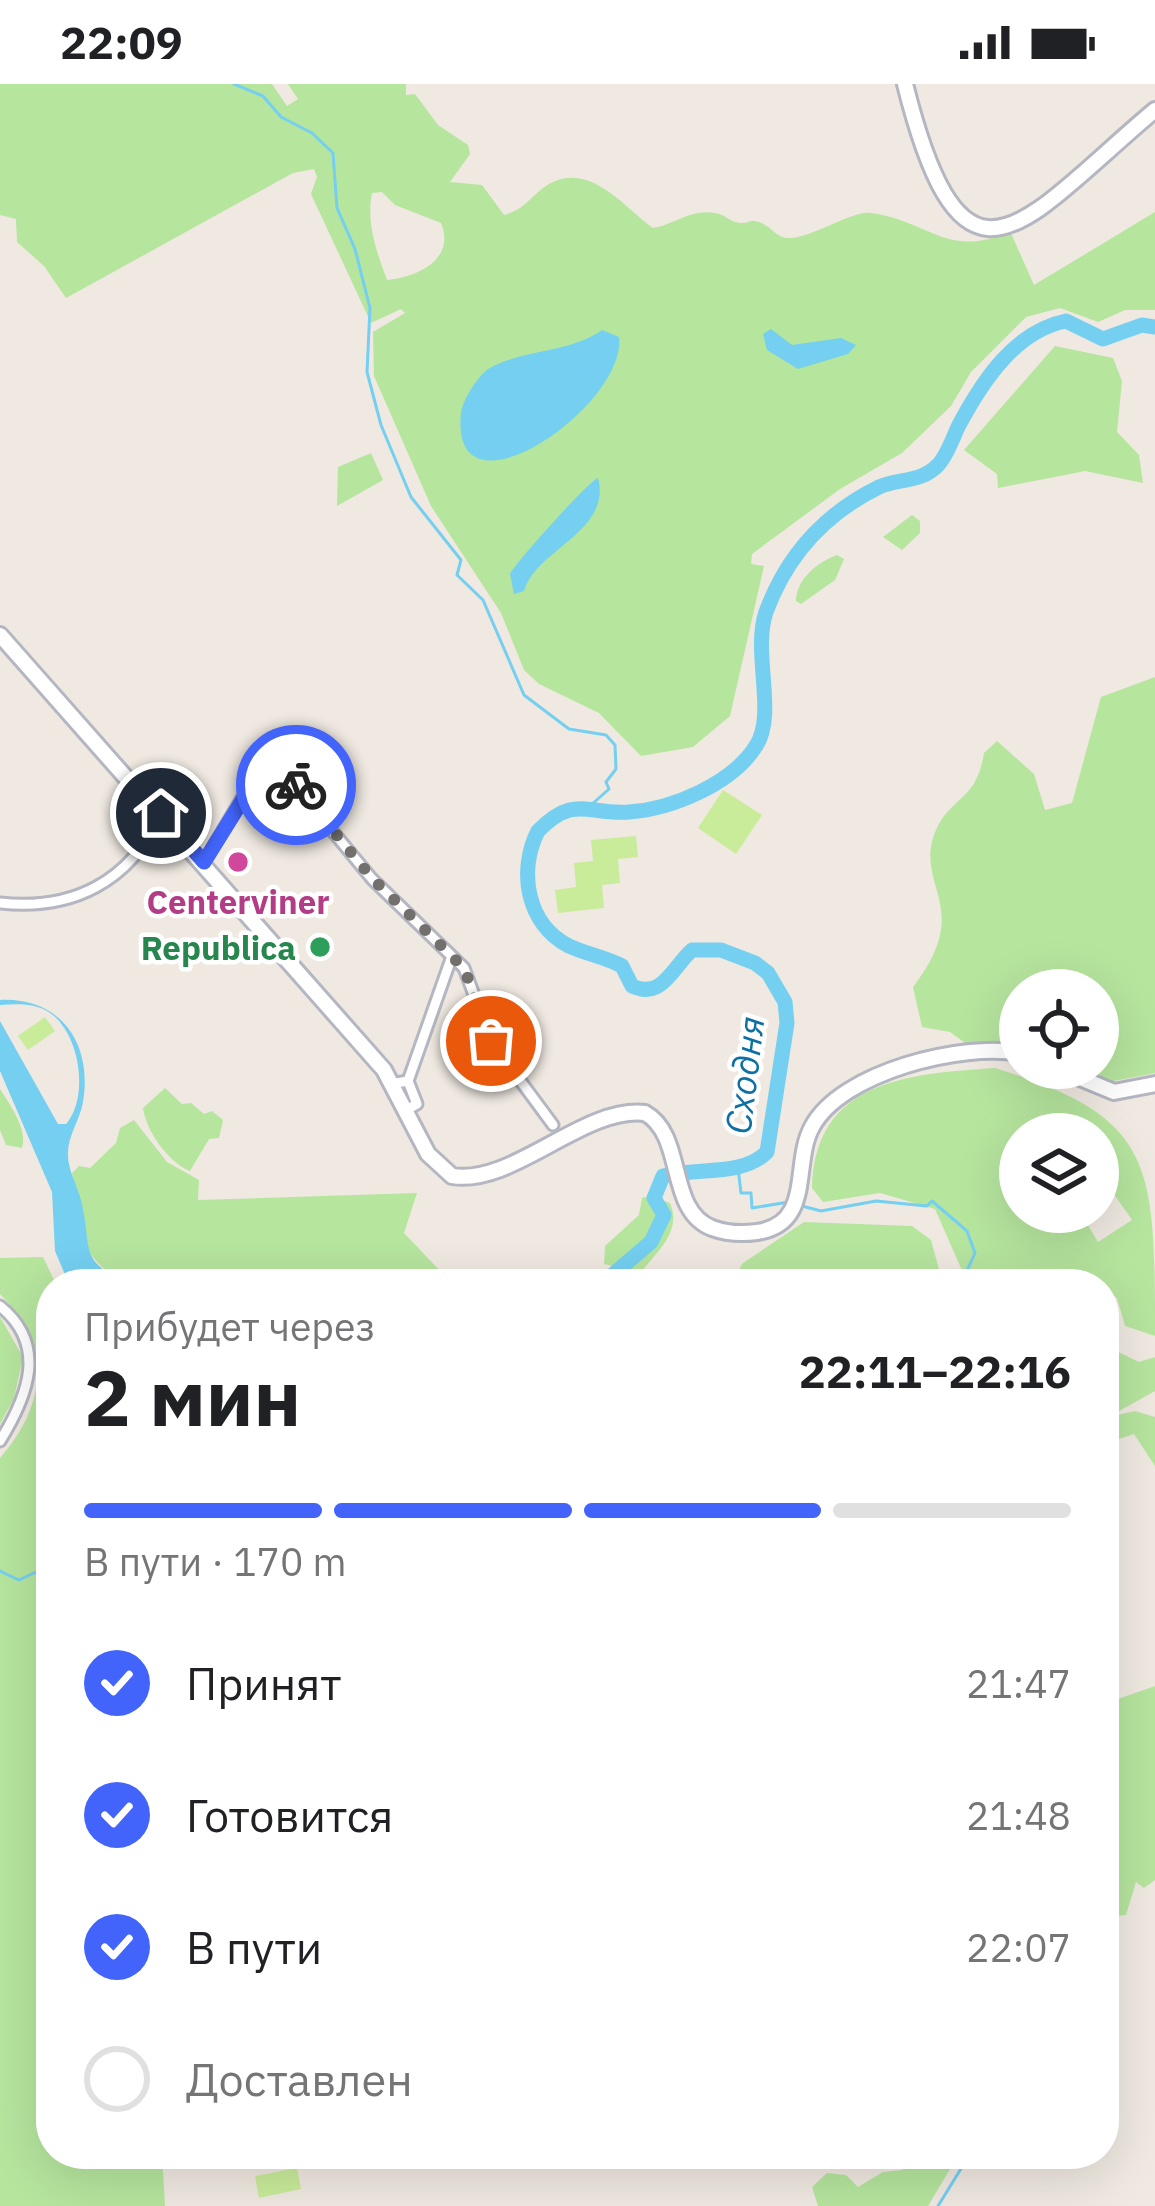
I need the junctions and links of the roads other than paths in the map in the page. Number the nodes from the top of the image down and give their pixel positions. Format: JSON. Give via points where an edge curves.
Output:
{"nodes":[{"id":1,"x":905,"y":84,"type":"edge"},
{"id":2,"x":1155,"y":110,"type":"edge"},
{"id":3,"x":0,"y":635,"type":"edge"},
{"id":4,"x":161,"y":813,"type":"junction"},
{"id":5,"x":204,"y":862,"type":"junction"},
{"id":6,"x":0,"y":903,"type":"edge"},
{"id":7,"x":451,"y":959,"type":"junction"},
{"id":8,"x":999,"y":1053,"type":"edge"},
{"id":9,"x":402,"y":1082,"type":"junction"},
{"id":10,"x":1155,"y":1084,"type":"edge"},
{"id":11,"x":1106,"y":1089,"type":"edge"},
{"id":12,"x":553,"y":1125,"type":"dead end"},
{"id":13,"x":0,"y":1306,"type":"edge"},
{"id":14,"x":0,"y":1441,"type":"edge"}],
"edges":[{"from":1,"to":2,"type":"main road","via":[[928,167],[959,219],[979,229],[1037,211]]},
{"from":3,"to":4,"type":"main road"},
{"from":4,"to":5,"type":"main road"},
{"from":4,"to":6,"type":"street","via":[[130,863],[96,890],[54,902]]},
{"from":5,"to":7,"type":"street","via":[[252,781],[280,772]]},
{"from":5,"to":9,"type":"main road"},
{"from":7,"to":9,"type":"street"},
{"from":7,"to":12,"type":"street","via":[[474,986],[491,1041]]},
{"from":8,"to":9,"type":"main road","via":[[968,1053],[847,1089],[811,1128],[794,1208],[774,1228],[730,1232],[692,1213],[652,1117],[624,1113],[461,1178],[435,1164]]},
{"from":10,"to":11,"type":"main road"},
{"from":13,"to":14,"type":"street","via":[[22,1332],[31,1372]]}]}
